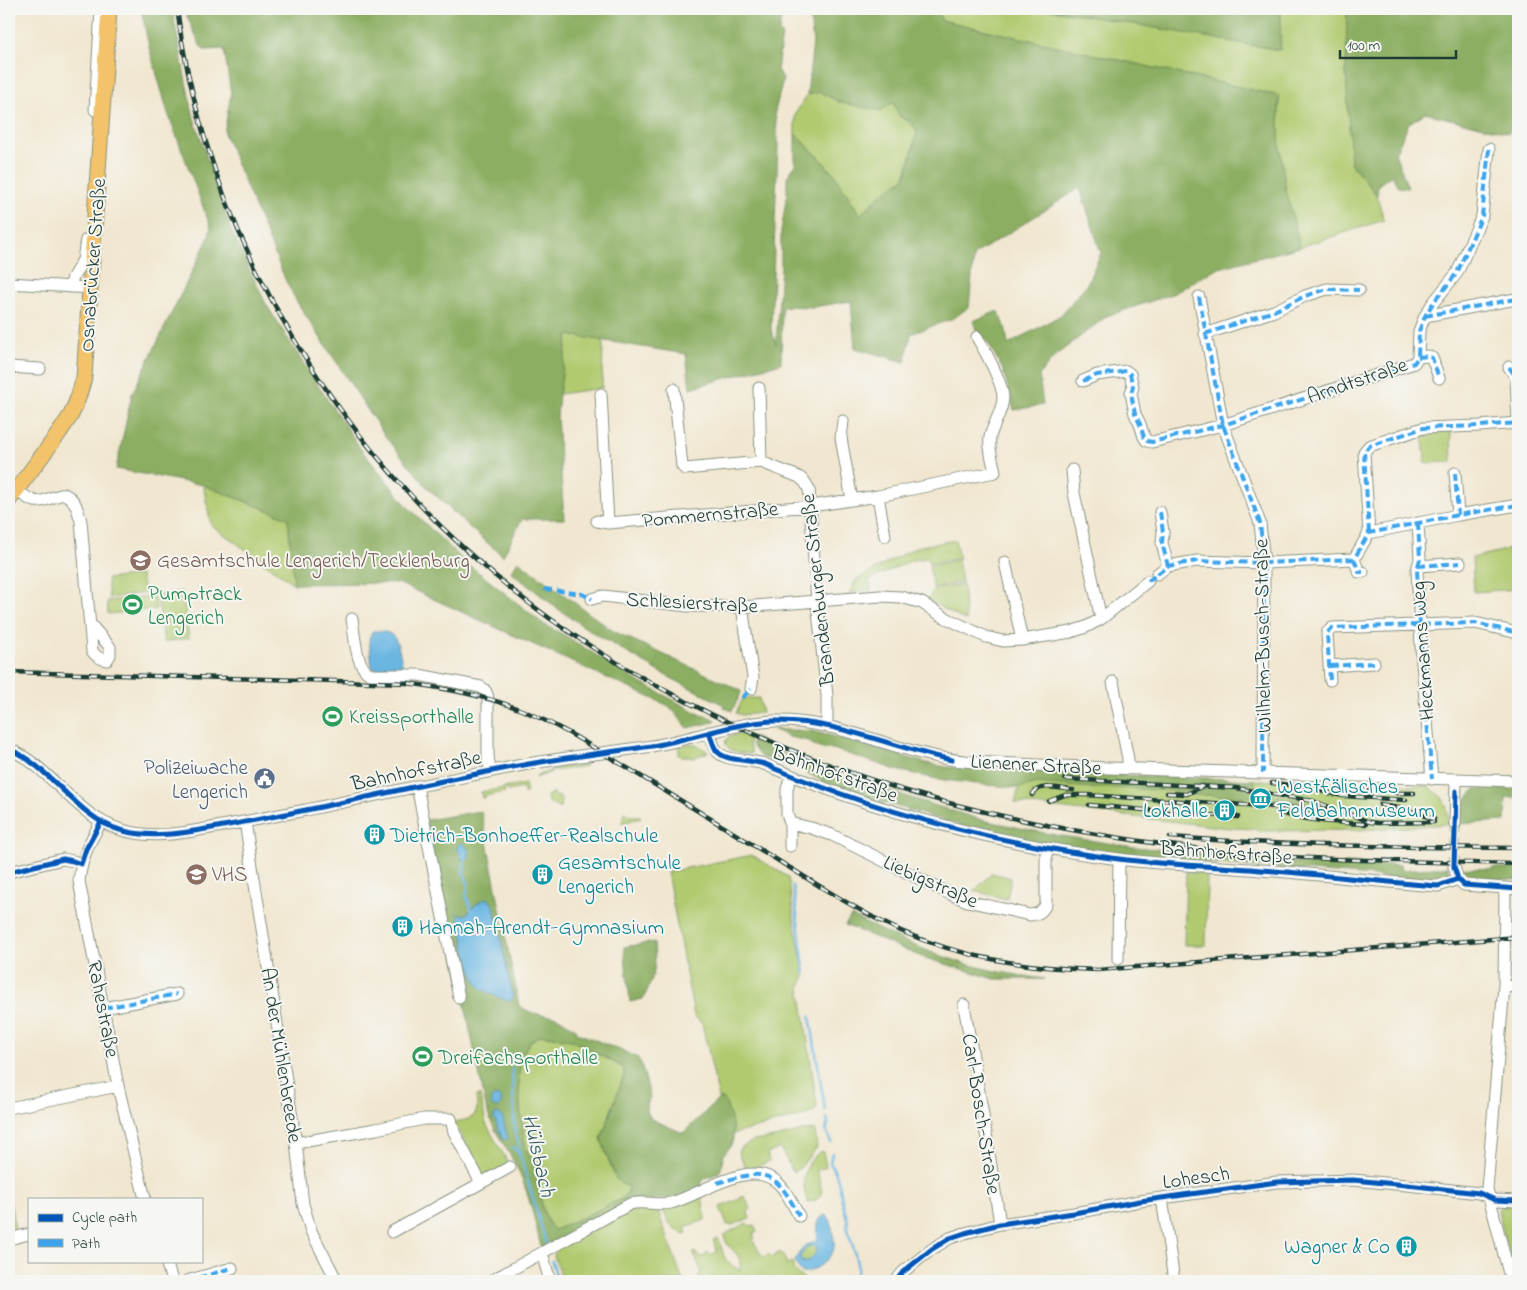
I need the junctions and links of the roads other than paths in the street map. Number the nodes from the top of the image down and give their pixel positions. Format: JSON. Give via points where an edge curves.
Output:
{"nodes":[{"id":1,"x":101,"y":9,"type":"edge"},
{"id":2,"x":109,"y":9,"type":"edge"},
{"id":3,"x":1489,"y":149,"type":"dead end"},
{"id":4,"x":9,"y":283,"type":"edge"},
{"id":5,"x":70,"y":287,"type":"junction"},
{"id":6,"x":91,"y":288,"type":"junction"},
{"id":7,"x":1359,"y":290,"type":"dead end"},
{"id":8,"x":1199,"y":297,"type":"dead end"},
{"id":9,"x":1516,"y":299,"type":"dead end"},
{"id":10,"x":1425,"y":316,"type":"junction"},
{"id":11,"x":1205,"y":334,"type":"junction"},
{"id":12,"x":977,"y":337,"type":"dead end"},
{"id":13,"x":1418,"y":357,"type":"junction"},
{"id":14,"x":9,"y":367,"type":"edge"},
{"id":15,"x":1510,"y":367,"type":"dead end"},
{"id":16,"x":40,"y":368,"type":"dead end"},
{"id":17,"x":1439,"y":378,"type":"dead end"},
{"id":18,"x":1083,"y":381,"type":"dead end"},
{"id":19,"x":759,"y":388,"type":"dead end"},
{"id":20,"x":674,"y":389,"type":"dead end"},
{"id":21,"x":601,"y":394,"type":"dead end"},
{"id":22,"x":842,"y":422,"type":"dead end"},
{"id":23,"x":1518,"y":422,"type":"edge"},
{"id":24,"x":1223,"y":425,"type":"junction"},
{"id":25,"x":761,"y":462,"type":"junction"},
{"id":26,"x":1072,"y":470,"type":"dead end"},
{"id":27,"x":1455,"y":473,"type":"dead end"},
{"id":28,"x":12,"y":495,"type":"edge"},
{"id":29,"x":878,"y":496,"type":"junction"},
{"id":30,"x":852,"y":500,"type":"junction"},
{"id":31,"x":1518,"y":505,"type":"edge"},
{"id":32,"x":811,"y":506,"type":"junction"},
{"id":33,"x":1160,"y":512,"type":"dead end"},
{"id":34,"x":1458,"y":515,"type":"junction"},
{"id":35,"x":1418,"y":523,"type":"junction"},
{"id":36,"x":1369,"y":533,"type":"junction"},
{"id":37,"x":885,"y":536,"type":"dead end"},
{"id":38,"x":1354,"y":559,"type":"junction"},
{"id":39,"x":1006,"y":562,"type":"dead end"},
{"id":40,"x":1264,"y":563,"type":"junction"},
{"id":41,"x":1460,"y":563,"type":"dead end"},
{"id":42,"x":1168,"y":566,"type":"junction"},
{"id":43,"x":1418,"y":566,"type":"junction"},
{"id":44,"x":1363,"y":572,"type":"dead end"},
{"id":45,"x":592,"y":599,"type":"dead end"},
{"id":46,"x":817,"y":602,"type":"junction"},
{"id":47,"x":742,"y":607,"type":"junction"},
{"id":48,"x":352,"y":619,"type":"dead end"},
{"id":49,"x":1101,"y":619,"type":"junction"},
{"id":50,"x":91,"y":625,"type":"dead end"},
{"id":51,"x":1420,"y":626,"type":"junction"},
{"id":52,"x":1518,"y":633,"type":"edge"},
{"id":53,"x":1022,"y":640,"type":"junction"},
{"id":54,"x":1374,"y":663,"type":"dead end"},
{"id":55,"x":1330,"y":666,"type":"junction"},
{"id":56,"x":1330,"y":680,"type":"dead end"},
{"id":57,"x":1113,"y":682,"type":"dead end"},
{"id":58,"x":751,"y":689,"type":"dead end"},
{"id":59,"x":827,"y":726,"type":"junction"},
{"id":60,"x":709,"y":732,"type":"junction"},
{"id":61,"x":9,"y":749,"type":"edge"},
{"id":62,"x":1128,"y":768,"type":"junction"},
{"id":63,"x":490,"y":771,"type":"junction"},
{"id":64,"x":1263,"y":773,"type":"junction"},
{"id":65,"x":791,"y":775,"type":"junction"},
{"id":66,"x":1432,"y":779,"type":"junction"},
{"id":67,"x":1456,"y":780,"type":"junction"},
{"id":68,"x":1518,"y":781,"type":"edge"},
{"id":69,"x":417,"y":786,"type":"junction"},
{"id":70,"x":101,"y":822,"type":"junction"},
{"id":71,"x":245,"y":822,"type":"junction"},
{"id":72,"x":790,"y":823,"type":"junction"},
{"id":73,"x":1455,"y":824,"type":"tunnel mouth"},
{"id":74,"x":790,"y":846,"type":"dead end"},
{"id":75,"x":1046,"y":848,"type":"junction"},
{"id":76,"x":1119,"y":859,"type":"junction"},
{"id":77,"x":81,"y":864,"type":"junction"},
{"id":78,"x":1454,"y":867,"type":"tunnel mouth"},
{"id":79,"x":9,"y":872,"type":"edge"},
{"id":80,"x":1458,"y":879,"type":"junction"},
{"id":81,"x":1505,"y":888,"type":"junction"},
{"id":82,"x":1518,"y":889,"type":"edge"},
{"id":83,"x":1118,"y":959,"type":"dead end"},
{"id":84,"x":1504,"y":986,"type":"junction"},
{"id":85,"x":1518,"y":988,"type":"edge"},
{"id":86,"x":177,"y":994,"type":"dead end"},
{"id":87,"x":459,"y":998,"type":"dead end"},
{"id":88,"x":964,"y":1005,"type":"dead end"},
{"id":89,"x":104,"y":1008,"type":"junction"},
{"id":90,"x":118,"y":1086,"type":"junction"},
{"id":91,"x":9,"y":1108,"type":"edge"},
{"id":92,"x":296,"y":1143,"type":"junction"},
{"id":93,"x":510,"y":1167,"type":"dead end"},
{"id":94,"x":481,"y":1183,"type":"junction"},
{"id":95,"x":1488,"y":1196,"type":"junction"},
{"id":96,"x":145,"y":1198,"type":"edge"},
{"id":97,"x":1162,"y":1198,"type":"junction"},
{"id":98,"x":1518,"y":1201,"type":"edge"},
{"id":99,"x":799,"y":1216,"type":"dead end"},
{"id":100,"x":1000,"y":1224,"type":"junction"},
{"id":101,"x":392,"y":1232,"type":"dead end"},
{"id":102,"x":28,"y":1234,"type":"edge"},
{"id":103,"x":9,"y":1239,"type":"edge"},
{"id":104,"x":542,"y":1254,"type":"junction"},
{"id":105,"x":166,"y":1262,"type":"edge"},
{"id":106,"x":232,"y":1268,"type":"dead end"},
{"id":107,"x":172,"y":1281,"type":"edge"},
{"id":108,"x":188,"y":1281,"type":"edge"},
{"id":109,"x":337,"y":1281,"type":"edge"},
{"id":110,"x":490,"y":1281,"type":"edge"},
{"id":111,"x":550,"y":1281,"type":"edge"},
{"id":112,"x":896,"y":1281,"type":"edge"},
{"id":113,"x":1174,"y":1281,"type":"edge"},
{"id":114,"x":1511,"y":1281,"type":"edge"}],
"edges":[{"from":1,"to":5,"type":"street","name":"Osnabrücker Straße","via":[[86,252]]},
{"from":2,"to":6,"type":"main road","name":"Osnabrücker Straße"},
{"from":3,"to":10,"type":"street","name":"Arndtstraße","via":[[1482,216],[1457,273]]},
{"from":4,"to":5,"type":"street"},
{"from":5,"to":6,"type":"street"},
{"from":6,"to":28,"type":"main road","name":"Osnabrücker Straße","via":[[84,378],[78,398],[59,433]]},
{"from":7,"to":11,"type":"street","via":[[1326,289],[1274,312]]},
{"from":8,"to":11,"type":"street","name":"Wilhelm-Busch-Straße"},
{"from":9,"to":10,"type":"street"},
{"from":10,"to":13,"type":"street","name":"Arndtstraße","via":[[1419,331]]},
{"from":11,"to":24,"type":"street","name":"Wilhelm-Busch-Straße"},
{"from":12,"to":29,"type":"street","name":"Pommernstraße","via":[[1003,395],[990,437],[994,472]]},
{"from":13,"to":17,"type":"street","via":[[1432,358]]},
{"from":13,"to":24,"type":"street","name":"Arndtstraße","via":[[1414,363]]},
{"from":14,"to":16,"type":"street"},
{"from":15,"to":23,"type":"street","via":[[1516,377]]},
{"from":18,"to":24,"type":"street","name":"Arndtstraße","via":[[1097,375],[1126,371],[1130,374],[1135,414],[1147,441]]},
{"from":19,"to":25,"type":"street"},
{"from":20,"to":25,"type":"street","name":"Brandenburger Straße","via":[[682,466],[685,469]]},
{"from":21,"to":32,"type":"street","name":"Pommernstraße","via":[[603,522]]},
{"from":22,"to":30,"type":"street","via":[[841,438]]},
{"from":23,"to":36,"type":"street","via":[[1423,428],[1369,446],[1364,452]]},
{"from":24,"to":40,"type":"street","name":"Wilhelm-Busch-Straße","via":[[1260,524]]},
{"from":25,"to":32,"type":"street","name":"Brandenburger Straße","via":[[805,482]]},
{"from":26,"to":49,"type":"street"},
{"from":27,"to":34,"type":"street"},
{"from":28,"to":50,"type":"street","via":[[41,502],[64,494],[76,504],[81,521]]},
{"from":29,"to":30,"type":"street","name":"Pommernstraße"},
{"from":29,"to":37,"type":"street"},
{"from":30,"to":32,"type":"street","name":"Pommernstraße"},
{"from":31,"to":34,"type":"street"},
{"from":32,"to":46,"type":"street","name":"Brandenburger Straße"},
{"from":33,"to":42,"type":"street","via":[[1162,543]]},
{"from":34,"to":35,"type":"street"},
{"from":35,"to":36,"type":"street"},
{"from":35,"to":43,"type":"street","name":"Heckmanns Weg"},
{"from":36,"to":38,"type":"street"},
{"from":38,"to":40,"type":"street","name":"Schlesierstraße"},
{"from":38,"to":44,"type":"street","via":[[1359,572]]},
{"from":39,"to":53,"type":"street"},
{"from":40,"to":42,"type":"street","name":"Schlesierstraße","via":[[1196,562]]},
{"from":40,"to":64,"type":"street","name":"Wilhelm-Busch-Straße"},
{"from":41,"to":43,"type":"street"},
{"from":42,"to":49,"type":"street","name":"Schlesierstraße"},
{"from":43,"to":51,"type":"street","name":"Heckmanns Weg"},
{"from":45,"to":47,"type":"street","name":"Schlesierstraße","via":[[603,596],[687,606]]},
{"from":46,"to":47,"type":"street","name":"Schlesierstraße"},
{"from":46,"to":53,"type":"street","name":"Schlesierstraße","via":[[901,597],[922,603],[986,637],[1003,641]]},
{"from":46,"to":59,"type":"street","name":"Brandenburger Straße"},
{"from":47,"to":58,"type":"street","via":[[753,677]]},
{"from":48,"to":63,"type":"street","via":[[359,662],[366,673],[419,675],[485,689]]},
{"from":49,"to":53,"type":"street","name":"Schlesierstraße","via":[[1071,632]]},
{"from":51,"to":52,"type":"street","via":[[1475,623]]},
{"from":51,"to":55,"type":"street","via":[[1332,628],[1327,633]]},
{"from":51,"to":66,"type":"street","name":"Heckmanns Weg"},
{"from":54,"to":55,"type":"street"},
{"from":55,"to":56,"type":"street"},
{"from":57,"to":62,"type":"street","name":"Lienener Straße"},
{"from":59,"to":60,"type":"street","name":"Lienener Straße","via":[[772,721]]},
{"from":59,"to":62,"type":"street","name":"Lienener Straße","via":[[929,755],[964,761]]},
{"from":60,"to":63,"type":"street","name":"Bahnhofstraße","via":[[653,745]]},
{"from":60,"to":65,"type":"street","name":"Bahnhofstraße","via":[[721,755],[759,763]]},
{"from":61,"to":70,"type":"street","name":"Bahnhofstraße","via":[[38,766]]},
{"from":62,"to":64,"type":"street","name":"Lienener Straße"},
{"from":63,"to":69,"type":"street","name":"Bahnhofstraße"},
{"from":64,"to":66,"type":"street","name":"Lienener Straße"},
{"from":65,"to":72,"type":"street","via":[[787,789]]},
{"from":65,"to":75,"type":"street","name":"Bahnhofstraße","via":[[924,821]]},
{"from":66,"to":67,"type":"street","name":"Lienener Straße"},
{"from":67,"to":68,"type":"street","name":"Lienener Straße"},
{"from":67,"to":73,"type":"street"},
{"from":69,"to":71,"type":"street","name":"Bahnhofstraße"},
{"from":69,"to":87,"type":"street"},
{"from":70,"to":71,"type":"street","name":"Bahnhofstraße","via":[[119,830],[154,835]]},
{"from":70,"to":77,"type":"street","name":"Rahestraße"},
{"from":71,"to":92,"type":"street","name":"An der Mühlenbreede"},
{"from":72,"to":74,"type":"street"},
{"from":72,"to":75,"type":"street","name":"Liebigstraße","via":[[832,835],[967,901],[1030,915],[1038,914],[1046,904]]},
{"from":75,"to":76,"type":"street","name":"Bahnhofstraße"},
{"from":76,"to":80,"type":"street","name":"Bahnhofstraße","via":[[1438,886]]},
{"from":76,"to":83,"type":"street"},
{"from":77,"to":79,"type":"street","via":[[63,859]]},
{"from":77,"to":89,"type":"street","name":"Rahestraße","via":[[79,881]]},
{"from":78,"to":80,"type":"street"},
{"from":80,"to":81,"type":"street","via":[[1464,885]]},
{"from":81,"to":82,"type":"street"},
{"from":81,"to":84,"type":"street"},
{"from":84,"to":85,"type":"street"},
{"from":84,"to":95,"type":"street"},
{"from":86,"to":89,"type":"street"},
{"from":88,"to":100,"type":"street","name":"Carl-Bosch-Straße"},
{"from":89,"to":90,"type":"street","name":"Rahestraße"},
{"from":90,"to":91,"type":"street"},
{"from":90,"to":96,"type":"street","name":"Rahestraße"},
{"from":92,"to":94,"type":"street","via":[[424,1119],[450,1119]]},
{"from":92,"to":109,"type":"street","name":"An der Mühlenbreede","via":[[303,1204],[311,1231]]},
{"from":93,"to":94,"type":"street"},
{"from":94,"to":101,"type":"street"},
{"from":95,"to":97,"type":"street","name":"Lohesch","via":[[1353,1180],[1277,1182]]},
{"from":95,"to":98,"type":"street","name":"Lohesch","via":[[1495,1200]]},
{"from":95,"to":114,"type":"street"},
{"from":97,"to":100,"type":"street","name":"Lohesch"},
{"from":97,"to":113,"type":"street"},
{"from":99,"to":104,"type":"street","via":[[780,1185],[769,1177],[756,1174],[716,1183],[669,1203],[630,1204]]},
{"from":100,"to":112,"type":"street","name":"Lohesch","via":[[950,1238],[903,1272]]},
{"from":102,"to":103,"type":"street"},
{"from":104,"to":110,"type":"street"},
{"from":104,"to":111,"type":"street"},
{"from":105,"to":107,"type":"street"},
{"from":106,"to":108,"type":"street"}]}
